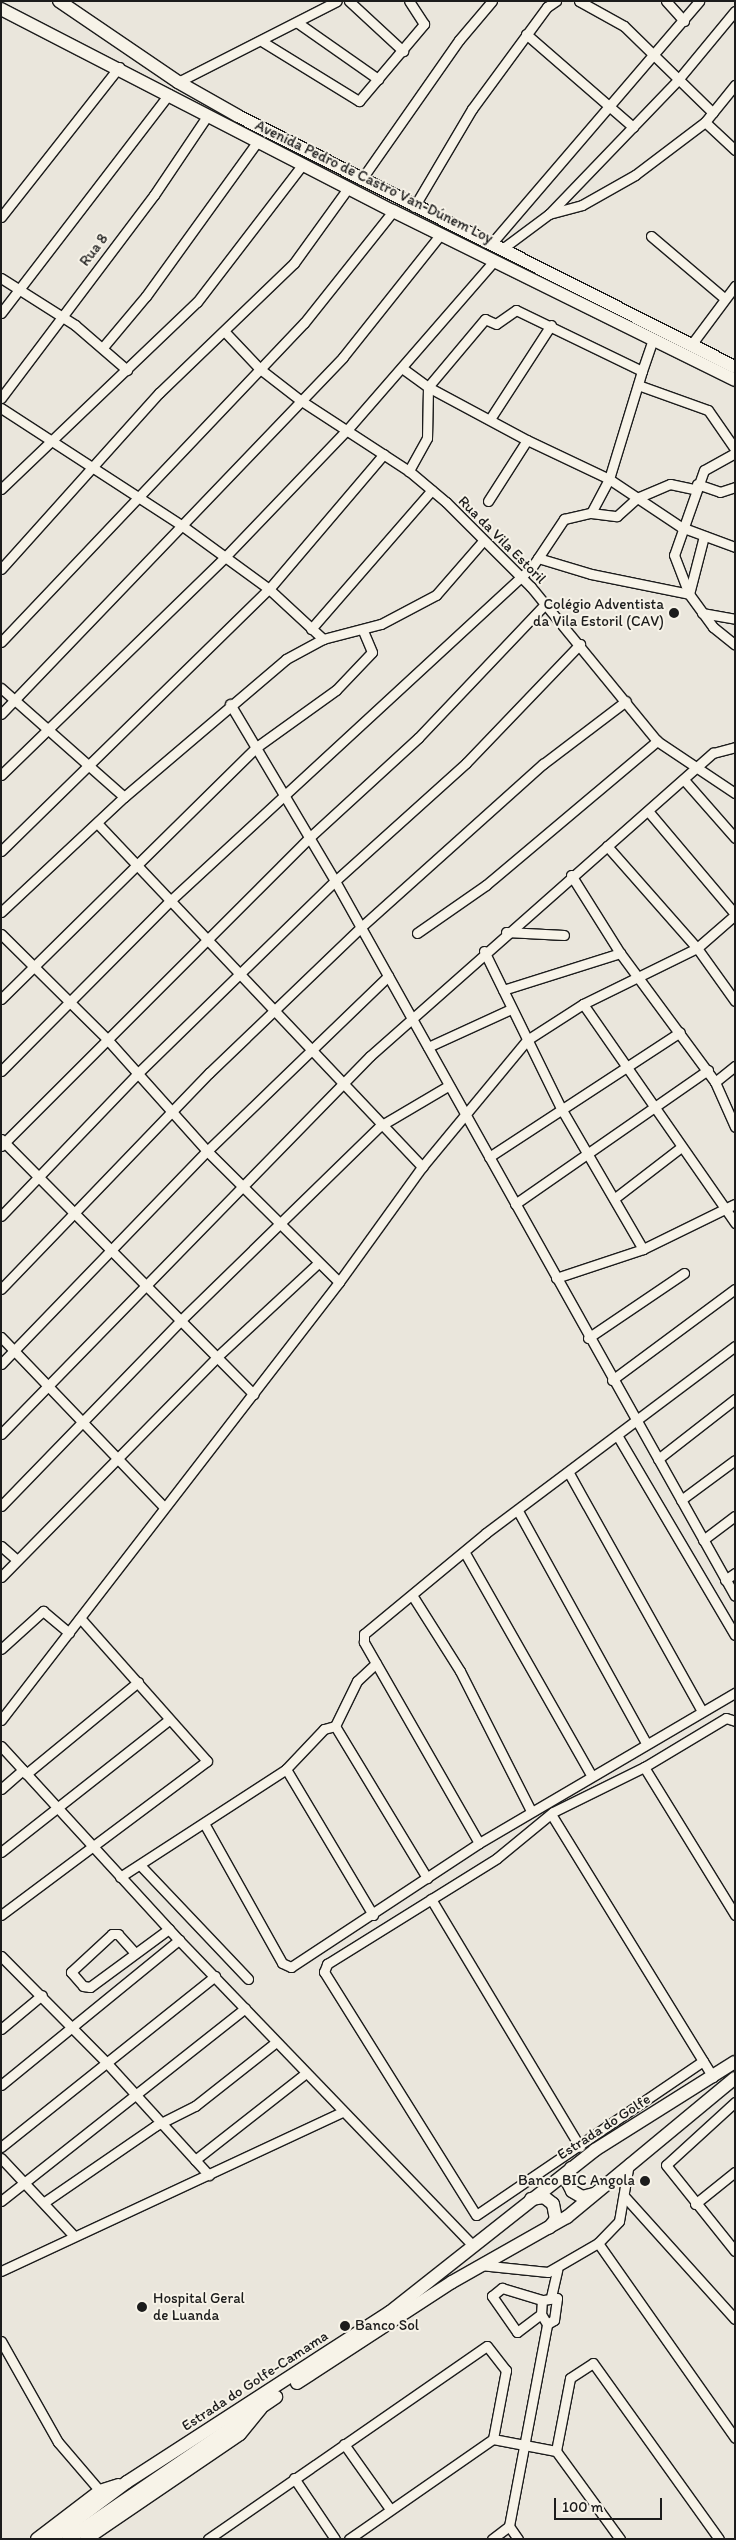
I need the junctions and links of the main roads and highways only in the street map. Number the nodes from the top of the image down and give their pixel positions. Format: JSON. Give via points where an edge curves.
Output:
{"nodes":[{"id":1,"x":59,"y":1,"type":"edge"},
{"id":2,"x":2,"y":9,"type":"edge"},
{"id":3,"x":496,"y":251,"type":"junction"},
{"id":4,"x":735,"y":367,"type":"edge"},
{"id":5,"x":735,"y":380,"type":"edge"},
{"id":6,"x":735,"y":2062,"type":"edge"},
{"id":7,"x":735,"y":2078,"type":"edge"},
{"id":8,"x":571,"y":2168,"type":"junction"},
{"id":9,"x":595,"y":2194,"type":"junction"},
{"id":10,"x":530,"y":2199,"type":"junction"},
{"id":11,"x":549,"y":2228,"type":"junction"},
{"id":12,"x":474,"y":2246,"type":"joint"},
{"id":13,"x":263,"y":2404,"type":"junction"},
{"id":14,"x":127,"y":2482,"type":"junction"},
{"id":15,"x":36,"y":2539,"type":"edge"},
{"id":16,"x":52,"y":2539,"type":"edge"},
{"id":17,"x":68,"y":2539,"type":"edge"},
{"id":18,"x":86,"y":2539,"type":"edge"}],
"edges":[{"from":1,"to":3,"type":"highway","name":"Avenida Pedro de Castro Van-Dúnem Loy","via":[[178,82]]},
{"from":2,"to":3,"type":"highway","name":"Avenida Pedro de Castro Van-Dúnem Loy","via":[[393,212],[441,234]]},
{"from":3,"to":4,"type":"highway","name":"Avenida Pedro de Castro Van-Dúnem Loy"},
{"from":3,"to":5,"type":"highway","name":"Avenida Pedro de Castro Van-Dúnem Loy","via":[[653,339]]},
{"from":6,"to":8,"type":"highway","name":"Estrada do Golfe"},
{"from":7,"to":9,"type":"highway"},
{"from":8,"to":9,"type":"highway","via":[[567,2181],[572,2192],[585,2197]]},
{"from":8,"to":10,"type":"highway","name":"Estrada do Golfe"},
{"from":9,"to":11,"type":"highway"},
{"from":10,"to":11,"type":"highway","via":[[541,2197],[553,2204],[556,2216]]},
{"from":10,"to":12,"type":"highway","name":"Estrada do Golfe"},
{"from":11,"to":13,"type":"highway","name":"Estrada do Golfe-Camama","via":[[483,2263]]},
{"from":12,"to":14,"type":"highway","name":"Estrada do Golfe-Camama","via":[[360,2333]]},
{"from":13,"to":17,"type":"highway","name":"Estrada do Golfe-Camama"},
{"from":13,"to":18,"type":"highway","via":[[240,2434]]},
{"from":14,"to":15,"type":"highway","via":[[97,2488]]},
{"from":14,"to":16,"type":"highway","name":"Estrada do Golfe-Camama"}]}
